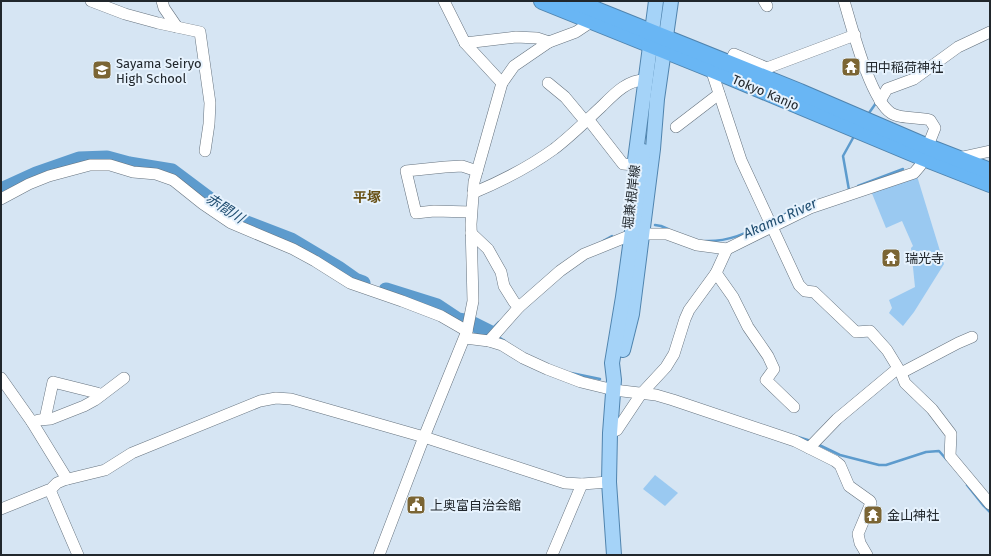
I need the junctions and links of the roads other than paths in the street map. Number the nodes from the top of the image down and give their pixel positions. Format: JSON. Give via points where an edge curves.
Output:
{"nodes":[{"id":1,"x":91,"y":1,"type":"edge"},
{"id":2,"x":162,"y":1,"type":"edge"},
{"id":3,"x":444,"y":1,"type":"edge"},
{"id":4,"x":542,"y":1,"type":"edge"},
{"id":5,"x":574,"y":1,"type":"edge"},
{"id":6,"x":656,"y":1,"type":"edge"},
{"id":7,"x":671,"y":1,"type":"edge"},
{"id":8,"x":845,"y":1,"type":"edge"},
{"id":9,"x":591,"y":22,"type":"junction"},
{"id":10,"x":177,"y":27,"type":"junction"},
{"id":11,"x":990,"y":32,"type":"edge"},
{"id":12,"x":855,"y":35,"type":"junction"},
{"id":13,"x":549,"y":42,"type":"junction"},
{"id":14,"x":658,"y":42,"type":"junction"},
{"id":15,"x":465,"y":43,"type":"junction"},
{"id":16,"x":729,"y":64,"type":"junction"},
{"id":17,"x":711,"y":69,"type":"junction"},
{"id":18,"x":646,"y":80,"type":"junction"},
{"id":19,"x":502,"y":83,"type":"junction"},
{"id":20,"x":548,"y":83,"type":"dead end"},
{"id":21,"x":719,"y":94,"type":"junction"},
{"id":22,"x":880,"y":101,"type":"junction"},
{"id":23,"x":587,"y":120,"type":"junction"},
{"id":24,"x":676,"y":127,"type":"dead end"},
{"id":25,"x":205,"y":151,"type":"dead end"},
{"id":26,"x":645,"y":151,"type":"dead end"},
{"id":27,"x":990,"y":151,"type":"edge"},
{"id":28,"x":926,"y":152,"type":"junction"},
{"id":29,"x":958,"y":158,"type":"junction"},
{"id":30,"x":635,"y":165,"type":"junction"},
{"id":31,"x":477,"y":171,"type":"junction"},
{"id":32,"x":990,"y":171,"type":"edge"},
{"id":33,"x":990,"y":184,"type":"edge"},
{"id":34,"x":473,"y":193,"type":"junction"},
{"id":35,"x":1,"y":199,"type":"edge"},
{"id":36,"x":471,"y":212,"type":"junction"},
{"id":37,"x":769,"y":224,"type":"junction"},
{"id":38,"x":471,"y":233,"type":"junction"},
{"id":39,"x":642,"y":234,"type":"junction"},
{"id":40,"x":626,"y":237,"type":"junction"},
{"id":41,"x":727,"y":249,"type":"junction"},
{"id":42,"x":716,"y":273,"type":"junction"},
{"id":43,"x":517,"y":305,"type":"junction"},
{"id":44,"x":466,"y":335,"type":"junction"},
{"id":45,"x":972,"y":337,"type":"dead end"},
{"id":46,"x":489,"y":341,"type":"junction"},
{"id":47,"x":616,"y":364,"type":"junction"},
{"id":48,"x":899,"y":371,"type":"junction"},
{"id":49,"x":1,"y":378,"type":"edge"},
{"id":50,"x":124,"y":378,"type":"dead end"},
{"id":51,"x":614,"y":385,"type":"junction"},
{"id":52,"x":644,"y":390,"type":"junction"},
{"id":53,"x":101,"y":396,"type":"junction"},
{"id":54,"x":794,"y":407,"type":"dead end"},
{"id":55,"x":45,"y":419,"type":"junction"},
{"id":56,"x":32,"y":422,"type":"junction"},
{"id":57,"x":610,"y":433,"type":"junction"},
{"id":58,"x":424,"y":437,"type":"junction"},
{"id":59,"x":812,"y":444,"type":"junction"},
{"id":60,"x":67,"y":478,"type":"junction"},
{"id":61,"x":609,"y":482,"type":"junction"},
{"id":62,"x":582,"y":484,"type":"junction"},
{"id":63,"x":50,"y":490,"type":"junction"},
{"id":64,"x":990,"y":504,"type":"edge"},
{"id":65,"x":1,"y":509,"type":"edge"},
{"id":66,"x":554,"y":554,"type":"edge"},
{"id":67,"x":78,"y":555,"type":"edge"},
{"id":68,"x":379,"y":555,"type":"edge"},
{"id":69,"x":614,"y":555,"type":"edge"},
{"id":70,"x":867,"y":555,"type":"edge"}],
"edges":[{"from":1,"to":10,"type":"street","via":[[125,14]]},
{"from":2,"to":10,"type":"street"},
{"from":3,"to":15,"type":"street"},
{"from":4,"to":9,"type":"highway","name":"Tokyo Kanjo"},
{"from":5,"to":14,"type":"highway","name":"Tokyo Kanjo"},
{"from":6,"to":14,"type":"main road"},
{"from":7,"to":14,"type":"main road"},
{"from":8,"to":12,"type":"street"},
{"from":9,"to":13,"type":"street","via":[[576,32]]},
{"from":9,"to":14,"type":"highway","name":"Tokyo Kanjo"},
{"from":10,"to":25,"type":"street","via":[[200,32],[210,103]]},
{"from":11,"to":22,"type":"street","via":[[958,46],[914,79],[887,89]]},
{"from":12,"to":16,"type":"street","via":[[767,68],[734,54]]},
{"from":12,"to":22,"type":"street","via":[[869,79]]},
{"from":13,"to":15,"type":"street","via":[[538,38],[516,37]]},
{"from":13,"to":19,"type":"street","via":[[514,66]]},
{"from":14,"to":16,"type":"highway","name":"Tokyo Kanjo"},
{"from":14,"to":17,"type":"highway","name":"Tokyo Kanjo"},
{"from":14,"to":18,"type":"main road","name":"堀兼根岸線"},
{"from":14,"to":39,"type":"main road","name":"堀兼根岸線","via":[[653,149]]},
{"from":15,"to":19,"type":"street"},
{"from":16,"to":28,"type":"highway","name":"Tokyo Kanjo","via":[[800,92]]},
{"from":17,"to":21,"type":"street"},
{"from":17,"to":28,"type":"highway","name":"Tokyo Kanjo"},
{"from":18,"to":23,"type":"street","via":[[639,80],[621,89]]},
{"from":18,"to":30,"type":"main road","name":"堀兼根岸線"},
{"from":19,"to":31,"type":"street"},
{"from":20,"to":23,"type":"street"},
{"from":21,"to":24,"type":"street"},
{"from":21,"to":37,"type":"street","via":[[741,160]]},
{"from":22,"to":28,"type":"street","via":[[892,114],[930,120],[935,128]]},
{"from":23,"to":30,"type":"street","via":[[623,164]]},
{"from":23,"to":34,"type":"street","via":[[533,163]]},
{"from":26,"to":47,"type":"main road","name":"堀兼根岸線","via":[[623,297]]},
{"from":27,"to":29,"type":"street"},
{"from":28,"to":29,"type":"highway","name":"Tokyo Kanjo"},
{"from":28,"to":33,"type":"highway","name":"Tokyo Kanjo"},
{"from":28,"to":37,"type":"street","via":[[914,173]]},
{"from":29,"to":32,"type":"highway","name":"Tokyo Kanjo"},
{"from":30,"to":40,"type":"main road","name":"堀兼根岸線"},
{"from":31,"to":34,"type":"street"},
{"from":31,"to":36,"type":"street","via":[[462,166],[406,171],[416,213]]},
{"from":34,"to":36,"type":"street"},
{"from":35,"to":44,"type":"street","via":[[49,176],[90,165],[110,165],[133,172],[156,174],[172,180],[231,223],[315,260],[350,283],[441,316]]},
{"from":36,"to":38,"type":"street"},
{"from":37,"to":41,"type":"street"},
{"from":37,"to":48,"type":"street","via":[[799,285],[805,291],[814,292],[856,332],[870,331],[887,350]]},
{"from":38,"to":43,"type":"street","via":[[488,249],[501,272],[504,286]]},
{"from":38,"to":44,"type":"street","via":[[473,301]]},
{"from":39,"to":41,"type":"street","via":[[667,234],[697,245]]},
{"from":39,"to":47,"type":"main road","name":"堀兼根岸線","via":[[632,314]]},
{"from":40,"to":43,"type":"street","via":[[584,254]]},
{"from":40,"to":47,"type":"main road","name":"堀兼根岸線","via":[[618,297]]},
{"from":41,"to":42,"type":"street"},
{"from":42,"to":52,"type":"street","via":[[689,310],[674,354],[666,367]]},
{"from":42,"to":54,"type":"street","via":[[733,296],[748,327],[768,356],[774,369],[766,380]]},
{"from":43,"to":46,"type":"street"},
{"from":44,"to":46,"type":"street"},
{"from":44,"to":58,"type":"street"},
{"from":45,"to":48,"type":"street"},
{"from":46,"to":51,"type":"street","via":[[581,382]]},
{"from":47,"to":51,"type":"main road","name":"堀兼根岸線"},
{"from":48,"to":59,"type":"street"},
{"from":48,"to":64,"type":"street","via":[[905,383],[945,425],[951,434],[950,456]]},
{"from":49,"to":56,"type":"street"},
{"from":50,"to":53,"type":"street"},
{"from":51,"to":52,"type":"street"},
{"from":51,"to":57,"type":"main road","name":"堀兼根岸線"},
{"from":52,"to":57,"type":"street","via":[[617,430]]},
{"from":52,"to":59,"type":"street","via":[[795,441]]},
{"from":53,"to":55,"type":"street","via":[[65,414]]},
{"from":53,"to":55,"type":"street","via":[[53,382]]},
{"from":55,"to":56,"type":"street"},
{"from":56,"to":60,"type":"street"},
{"from":57,"to":61,"type":"main road","name":"堀兼根岸線"},
{"from":58,"to":60,"type":"street","via":[[291,399],[276,398],[260,400],[132,454],[105,470]]},
{"from":58,"to":62,"type":"street","via":[[565,483]]},
{"from":58,"to":68,"type":"street"},
{"from":59,"to":70,"type":"street","via":[[840,465],[849,486],[871,503],[858,534]]},
{"from":60,"to":63,"type":"street"},
{"from":61,"to":62,"type":"street"},
{"from":61,"to":69,"type":"main road","name":"堀兼根岸線"},
{"from":62,"to":66,"type":"street"},
{"from":63,"to":65,"type":"street"},
{"from":63,"to":67,"type":"street"}]}
